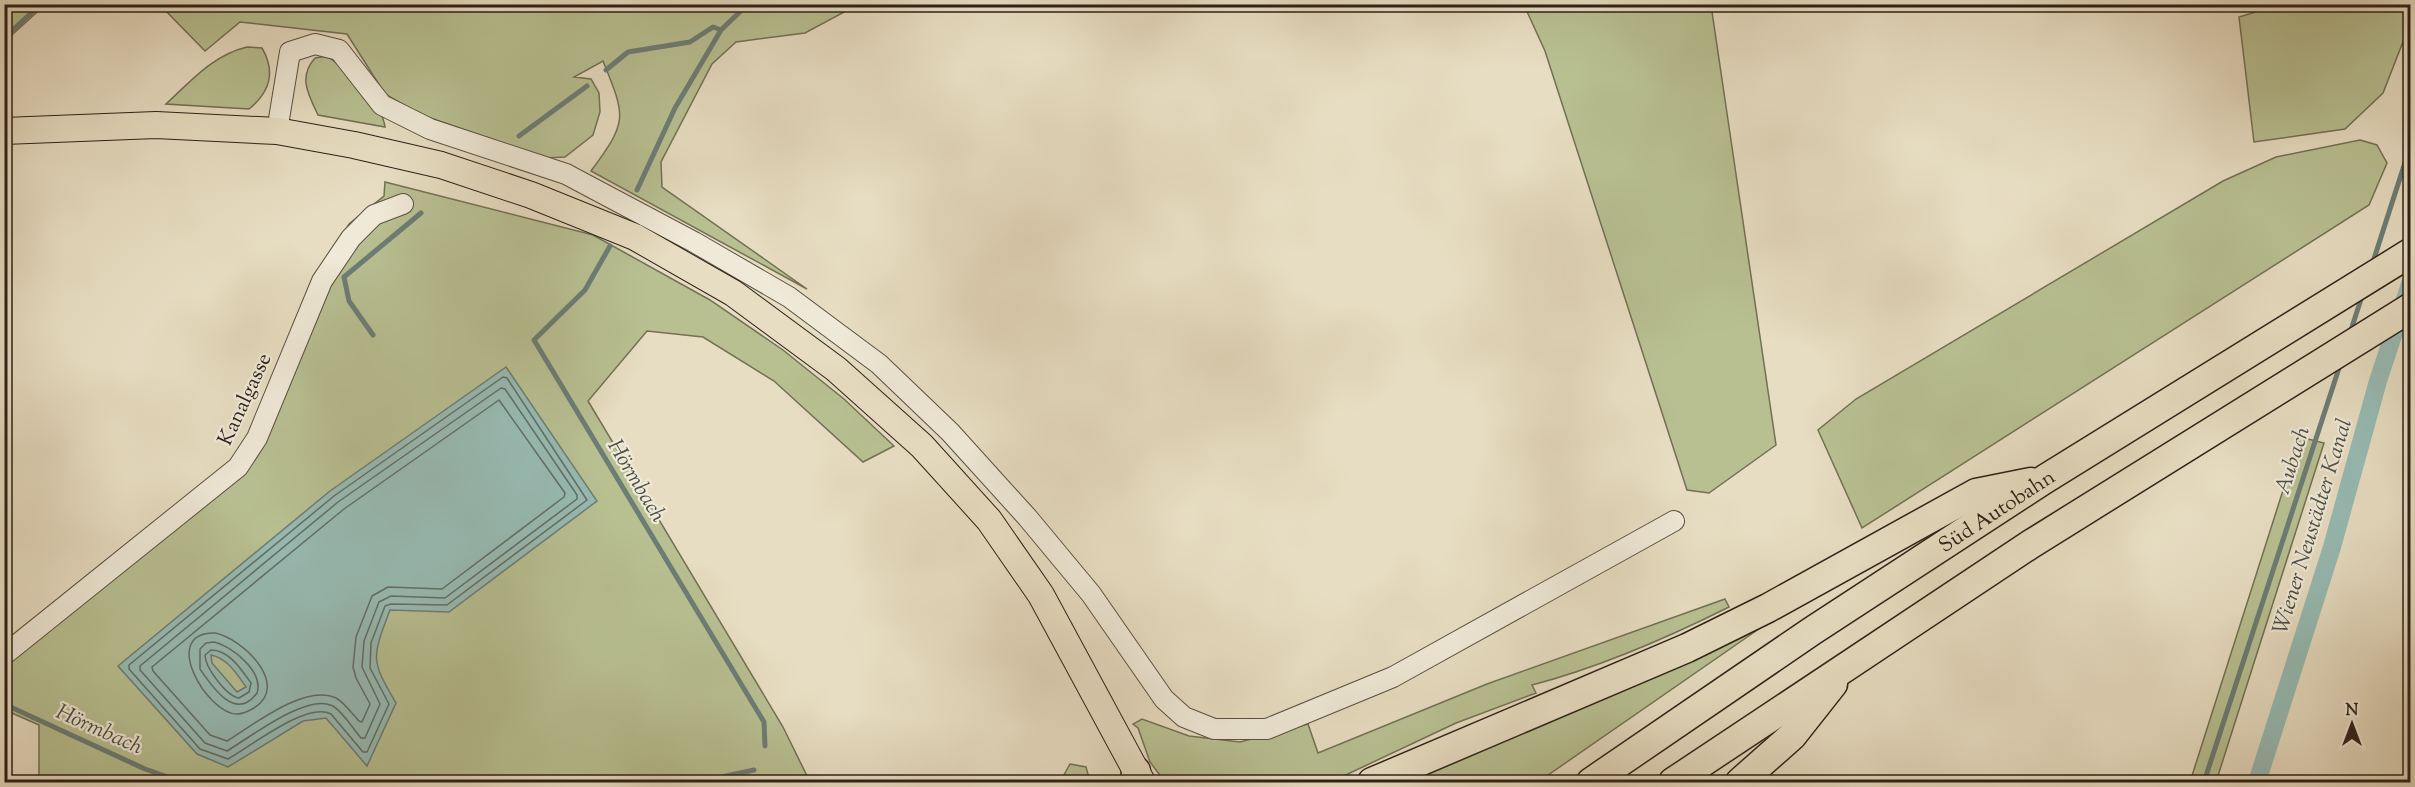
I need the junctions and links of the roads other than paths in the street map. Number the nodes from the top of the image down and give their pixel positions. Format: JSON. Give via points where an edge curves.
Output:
{"nodes":[{"id":1,"x":4,"y":131,"type":"edge"},
{"id":2,"x":277,"y":131,"type":"junction"},
{"id":3,"x":403,"y":204,"type":"dead end"},
{"id":4,"x":2410,"y":253,"type":"edge"},
{"id":5,"x":2410,"y":308,"type":"edge"},
{"id":6,"x":2045,"y":479,"type":"junction"},
{"id":7,"x":1674,"y":521,"type":"dead end"},
{"id":8,"x":4,"y":655,"type":"edge"},
{"id":9,"x":1852,"y":661,"type":"junction"},
{"id":10,"x":1138,"y":779,"type":"edge"},
{"id":11,"x":1372,"y":783,"type":"edge"},
{"id":12,"x":1591,"y":783,"type":"edge"},
{"id":13,"x":1673,"y":783,"type":"edge"},
{"id":14,"x":1740,"y":783,"type":"edge"}],
"edges":[{"from":1,"to":2,"type":"main road","via":[[156,125]]},
{"from":2,"to":7,"type":"street","via":[[290,52],[315,44],[339,50],[382,105],[430,129],[566,174],[789,297],[879,364],[950,432],[1028,517],[1091,594],[1164,699],[1184,717],[1214,729],[1268,729],[1393,677]]},
{"from":2,"to":10,"type":"main road","via":[[441,165],[531,195],[634,237],[733,293],[836,369],[922,446],[989,520],[1041,595]]},
{"from":3,"to":8,"type":"street","name":"Kanalgasse","via":[[374,215],[351,238],[322,281],[257,438],[238,466]]},
{"from":4,"to":6,"type":"highway","name":"Süd Autobahn"},
{"from":5,"to":9,"type":"highway","via":[[2051,531]]},
{"from":6,"to":11,"type":"highway","via":[[1976,493],[1768,608],[1687,648]]},
{"from":6,"to":12,"type":"highway","name":"Süd Autobahn","via":[[1812,631]]},
{"from":9,"to":13,"type":"highway"},
{"from":9,"to":14,"type":"highway","via":[[1792,736]]}]}
